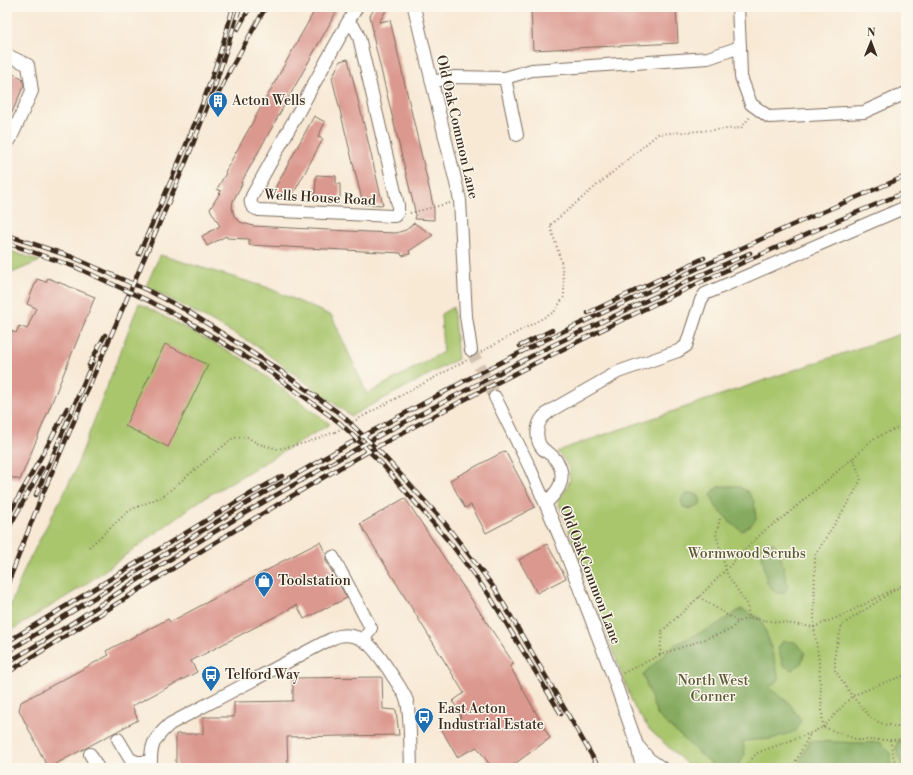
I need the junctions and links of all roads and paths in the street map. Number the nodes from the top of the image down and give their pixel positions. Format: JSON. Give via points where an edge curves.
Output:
{"nodes":[{"id":1,"x":357,"y":7,"type":"edge"},
{"id":2,"x":414,"y":7,"type":"edge"},
{"id":3,"x":738,"y":7,"type":"edge"},
{"id":4,"x":348,"y":22,"type":"junction"},
{"id":5,"x":740,"y":47,"type":"junction"},
{"id":6,"x":7,"y":55,"type":"edge"},
{"id":7,"x":505,"y":78,"type":"junction"},
{"id":8,"x":432,"y":82,"type":"junction"},
{"id":9,"x":906,"y":93,"type":"edge"},
{"id":10,"x":757,"y":108,"type":"junction"},
{"id":11,"x":517,"y":135,"type":"dead end"},
{"id":12,"x":7,"y":141,"type":"edge"},
{"id":13,"x":451,"y":203,"type":"dead end"},
{"id":14,"x":906,"y":207,"type":"edge"},
{"id":15,"x":408,"y":213,"type":"dead end"},
{"id":16,"x":473,"y":354,"type":"junction"},
{"id":17,"x":495,"y":397,"type":"tunnel mouth"},
{"id":18,"x":906,"y":424,"type":"edge"},
{"id":19,"x":852,"y":458,"type":"junction"},
{"id":20,"x":546,"y":503,"type":"junction"},
{"id":21,"x":720,"y":519,"type":"dead end"},
{"id":22,"x":89,"y":547,"type":"dead end"},
{"id":23,"x":333,"y":557,"type":"dead end"},
{"id":24,"x":726,"y":570,"type":"junction"},
{"id":25,"x":906,"y":581,"type":"edge"},
{"id":26,"x":904,"y":584,"type":"junction"},
{"id":27,"x":699,"y":597,"type":"junction"},
{"id":28,"x":749,"y":618,"type":"junction"},
{"id":29,"x":738,"y":622,"type":"junction"},
{"id":30,"x":814,"y":627,"type":"junction"},
{"id":31,"x":364,"y":640,"type":"junction"},
{"id":32,"x":660,"y":655,"type":"junction"},
{"id":33,"x":906,"y":675,"type":"edge"},
{"id":34,"x":613,"y":676,"type":"junction"},
{"id":35,"x":852,"y":696,"type":"junction"},
{"id":36,"x":906,"y":726,"type":"edge"},
{"id":37,"x":823,"y":727,"type":"junction"},
{"id":38,"x":811,"y":733,"type":"junction"},
{"id":39,"x":118,"y":739,"type":"dead end"},
{"id":40,"x":906,"y":739,"type":"edge"},
{"id":41,"x":890,"y":740,"type":"junction"},
{"id":42,"x":637,"y":745,"type":"junction"},
{"id":43,"x":90,"y":754,"type":"dead end"},
{"id":44,"x":151,"y":765,"type":"edge"},
{"id":45,"x":98,"y":768,"type":"edge"},
{"id":46,"x":411,"y":768,"type":"edge"},
{"id":47,"x":642,"y":768,"type":"edge"},
{"id":48,"x":662,"y":768,"type":"edge"},
{"id":49,"x":744,"y":768,"type":"edge"},
{"id":50,"x":792,"y":768,"type":"edge"},
{"id":51,"x":896,"y":768,"type":"edge"}],
"edges":[{"from":1,"to":4,"type":"street","name":"Wells House Road"},
{"from":2,"to":8,"type":"street","name":"Old Oak Common Lane"},
{"from":3,"to":5,"type":"street"},
{"from":4,"to":4,"type":"street","name":"Wells House Road","via":[[252,196],[250,203],[255,209],[392,216],[398,212],[359,37]]},
{"from":5,"to":7,"type":"street","via":[[708,58],[532,70]]},
{"from":5,"to":10,"type":"street","via":[[741,77],[751,104]]},
{"from":6,"to":12,"type":"street","via":[[28,65],[32,91],[10,140]]},
{"from":7,"to":8,"type":"street","via":[[454,77]]},
{"from":7,"to":11,"type":"street"},
{"from":8,"to":16,"type":"street","name":"Old Oak Common Lane","via":[[460,200],[466,316]]},
{"from":9,"to":10,"type":"street","via":[[864,112],[769,117]]},
{"from":10,"to":16,"type":"path","via":[[741,128],[658,134],[550,225],[561,261],[564,298],[554,312]]},
{"from":13,"to":15,"type":"path"},
{"from":14,"to":20,"type":"street","via":[[705,294],[686,346],[618,372],[550,411],[539,423],[538,442],[559,464],[562,478],[560,486]]},
{"from":16,"to":22,"type":"path","bridge":true,"via":[[335,432],[305,443],[278,449],[259,444],[248,437],[233,438],[164,496],[130,510]]},
{"from":17,"to":20,"type":"street","name":"Old Oak Common Lane"},
{"from":18,"to":19,"type":"path","via":[[873,439]]},
{"from":19,"to":24,"type":"path","via":[[764,531]]},
{"from":19,"to":30,"type":"path","via":[[861,479],[815,555]]},
{"from":20,"to":34,"type":"street","name":"Old Oak Common Lane"},
{"from":21,"to":24,"type":"path","via":[[716,534]]},
{"from":23,"to":31,"type":"street","via":[[371,628]]},
{"from":24,"to":27,"type":"path"},
{"from":24,"to":28,"type":"path","via":[[747,604]]},
{"from":25,"to":26,"type":"path"},
{"from":26,"to":30,"type":"path"},
{"from":26,"to":35,"type":"path","via":[[842,625],[835,652],[835,670]]},
{"from":27,"to":29,"type":"path"},
{"from":27,"to":32,"type":"path","via":[[662,631]]},
{"from":28,"to":29,"type":"path"},
{"from":28,"to":30,"type":"path"},
{"from":29,"to":32,"type":"path","via":[[730,630]]},
{"from":30,"to":37,"type":"path"},
{"from":31,"to":44,"type":"street","via":[[353,636],[340,636],[325,642],[170,724],[158,734],[152,746]]},
{"from":31,"to":46,"type":"street","via":[[381,659],[406,699]]},
{"from":32,"to":34,"type":"path"},
{"from":33,"to":35,"type":"path"},
{"from":34,"to":42,"type":"street","name":"Old Oak Common Lane"},
{"from":35,"to":36,"type":"path","via":[[872,718],[884,724]]},
{"from":35,"to":37,"type":"path"},
{"from":37,"to":38,"type":"path"},
{"from":37,"to":41,"type":"path","via":[[858,740]]},
{"from":38,"to":49,"type":"path","via":[[757,754]]},
{"from":38,"to":50,"type":"path"},
{"from":39,"to":44,"type":"street","via":[[130,758]]},
{"from":40,"to":41,"type":"path"},
{"from":41,"to":51,"type":"path"},
{"from":42,"to":47,"type":"street","name":"Old Oak Common Lane"},
{"from":42,"to":48,"type":"street","via":[[649,759]]},
{"from":43,"to":45,"type":"street"}]}
